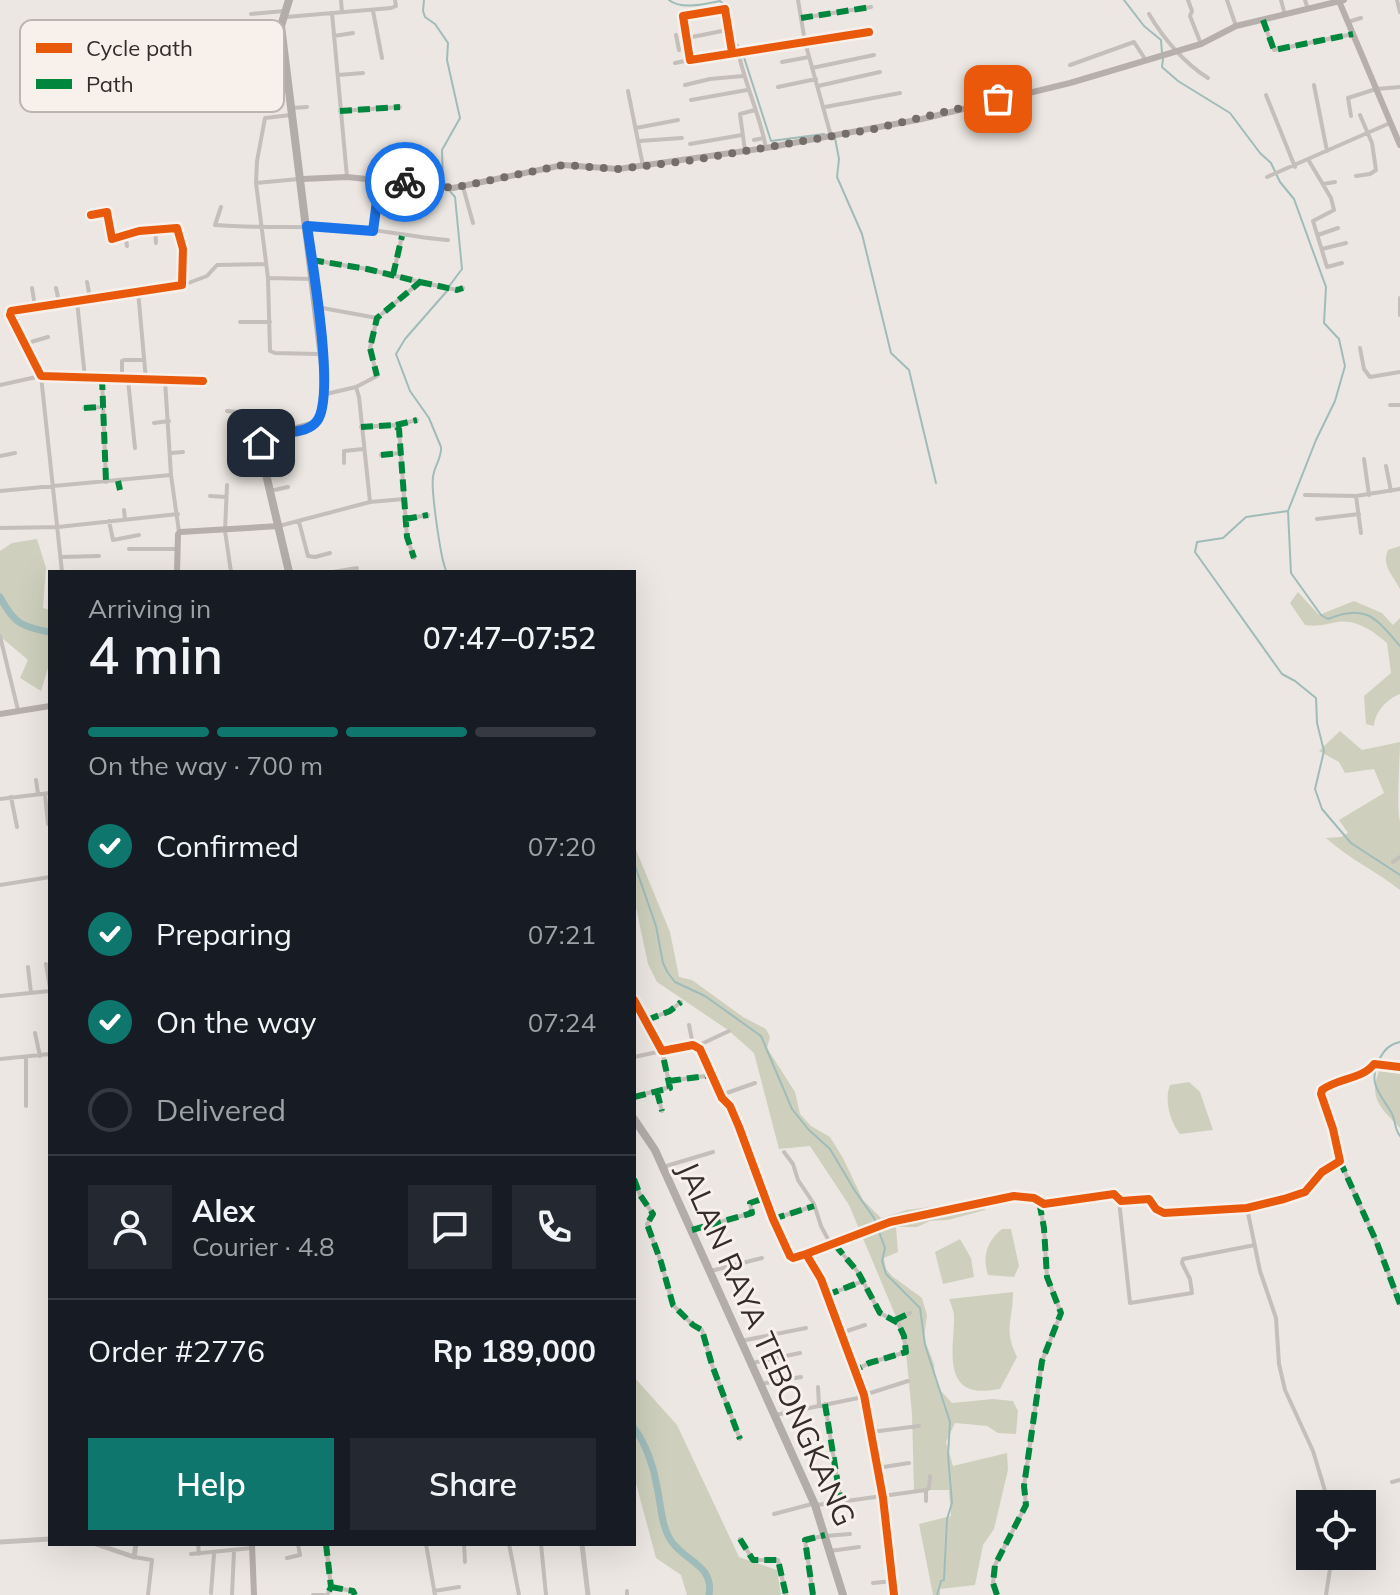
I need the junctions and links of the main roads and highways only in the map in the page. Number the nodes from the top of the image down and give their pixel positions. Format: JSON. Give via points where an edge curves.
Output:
{"nodes":[{"id":1,"x":289,"y":0,"type":"edge"},
{"id":2,"x":1341,"y":0,"type":"edge"},
{"id":3,"x":282,"y":20,"type":"edge"},
{"id":4,"x":284,"y":50,"type":"edge"},
{"id":5,"x":1400,"y":145,"type":"edge"},
{"id":6,"x":302,"y":179,"type":"junction"},
{"id":7,"x":279,"y":526,"type":"junction"},
{"id":8,"x":177,"y":570,"type":"edge"},
{"id":9,"x":289,"y":570,"type":"edge"},
{"id":10,"x":48,"y":706,"type":"edge"},
{"id":11,"x":0,"y":714,"type":"edge"},
{"id":12,"x":636,"y":1122,"type":"edge"},
{"id":13,"x":252,"y":1546,"type":"edge"},
{"id":14,"x":254,"y":1595,"type":"edge"},
{"id":15,"x":843,"y":1595,"type":"edge"}],
"edges":[{"from":1,"to":3,"type":"main road"},
{"from":2,"to":5,"type":"main road"},
{"from":2,"to":6,"type":"main road","via":[[1236,26],[1178,52],[1070,83],[766,148],[612,169],[563,165],[449,188],[380,179]]},
{"from":4,"to":6,"type":"main road"},
{"from":6,"to":7,"type":"main road","via":[[324,394],[315,424],[261,443]]},
{"from":7,"to":8,"type":"main road","via":[[179,532]]},
{"from":7,"to":9,"type":"main road"},
{"from":10,"to":11,"type":"main road"},
{"from":12,"to":15,"type":"main road","name":"JALAN RAYA TEBONGKANG","via":[[663,1167],[815,1505]]},
{"from":13,"to":14,"type":"main road"}]}
